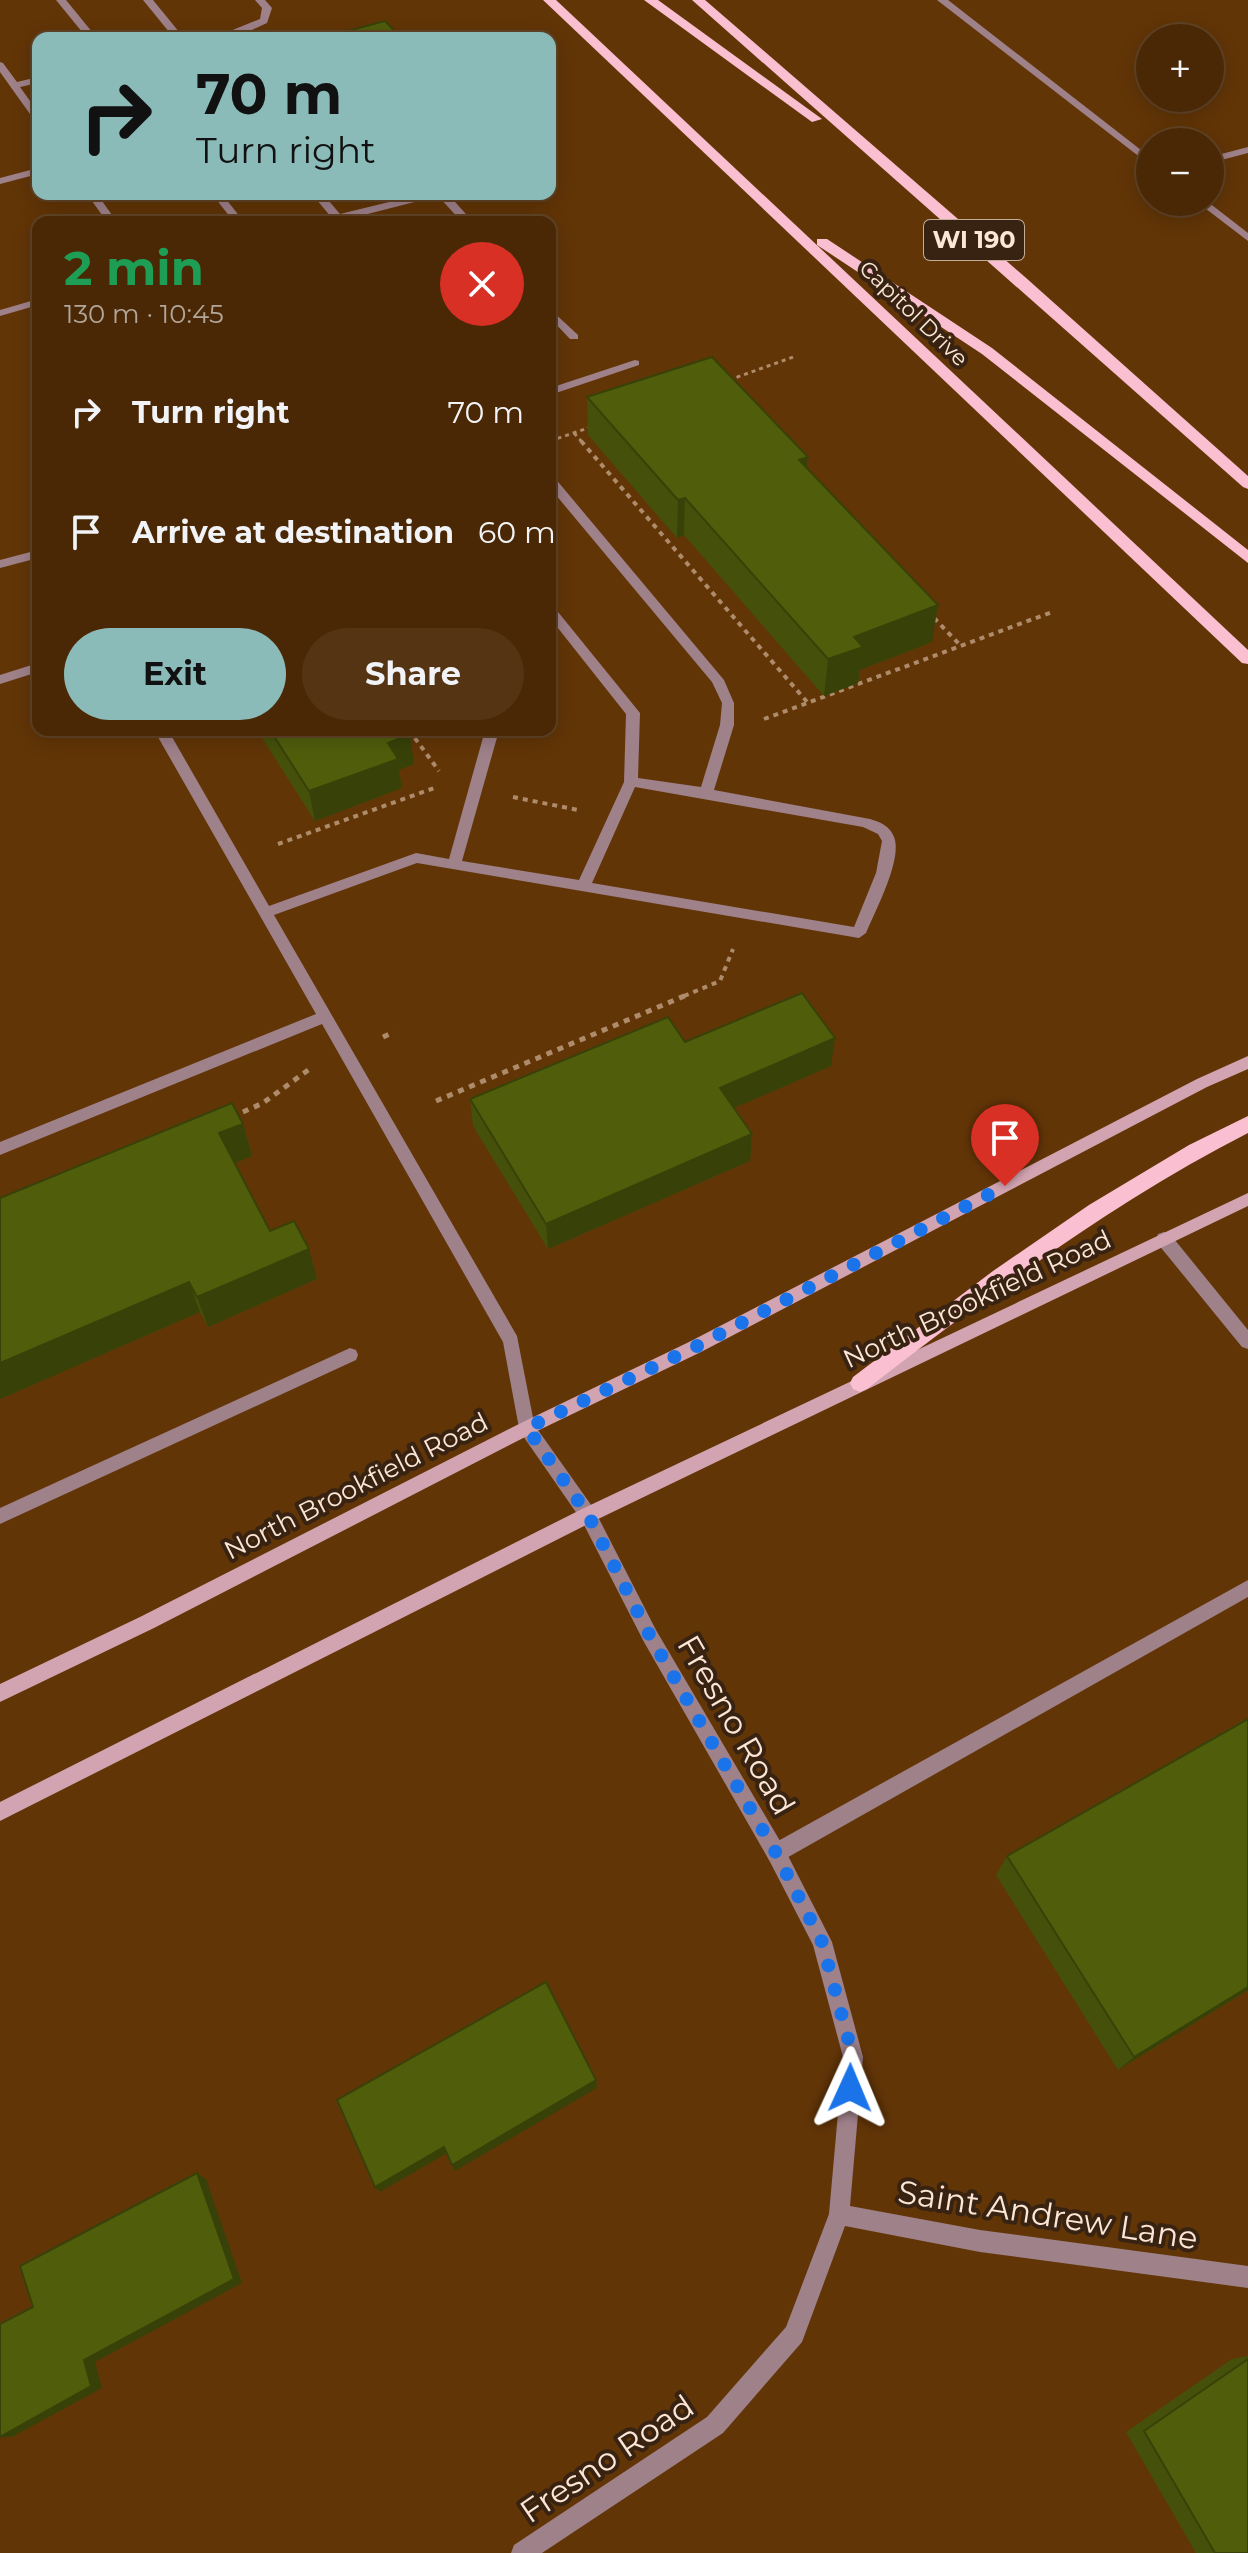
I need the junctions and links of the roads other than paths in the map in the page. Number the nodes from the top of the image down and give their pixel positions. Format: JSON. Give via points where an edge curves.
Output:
{"nodes":[{"id":1,"x":61,"y":0,"type":"edge"},
{"id":2,"x":148,"y":0,"type":"edge"},
{"id":3,"x":260,"y":0,"type":"edge"},
{"id":4,"x":549,"y":0,"type":"edge"},
{"id":5,"x":650,"y":0,"type":"edge"},
{"id":6,"x":698,"y":0,"type":"edge"},
{"id":7,"x":942,"y":0,"type":"edge"},
{"id":8,"x":87,"y":32,"type":"edge"},
{"id":9,"x":174,"y":32,"type":"edge"},
{"id":10,"x":240,"y":32,"type":"edge"},
{"id":11,"x":0,"y":65,"type":"edge"},
{"id":12,"x":32,"y":81,"type":"edge"},
{"id":13,"x":14,"y":85,"type":"junction"},
{"id":14,"x":32,"y":110,"type":"edge"},
{"id":15,"x":1248,"y":150,"type":"edge"},
{"id":16,"x":1136,"y":151,"type":"edge"},
{"id":17,"x":1224,"y":156,"type":"edge"},
{"id":18,"x":32,"y":173,"type":"edge"},
{"id":19,"x":0,"y":181,"type":"edge"},
{"id":20,"x":914,"y":188,"type":"junction"},
{"id":21,"x":222,"y":200,"type":"edge"},
{"id":22,"x":322,"y":200,"type":"edge"},
{"id":23,"x":413,"y":200,"type":"edge"},
{"id":24,"x":448,"y":200,"type":"edge"},
{"id":25,"x":775,"y":211,"type":"junction"},
{"id":26,"x":234,"y":216,"type":"edge"},
{"id":27,"x":336,"y":216,"type":"edge"},
{"id":28,"x":355,"y":216,"type":"edge"},
{"id":29,"x":462,"y":216,"type":"edge"},
{"id":30,"x":1220,"y":216,"type":"edge"},
{"id":31,"x":1248,"y":238,"type":"edge"},
{"id":32,"x":32,"y":304,"type":"edge"},
{"id":33,"x":0,"y":313,"type":"edge"},
{"id":34,"x":556,"y":318,"type":"edge"},
{"id":35,"x":574,"y":337,"type":"dead end"},
{"id":36,"x":635,"y":363,"type":"dead end"},
{"id":37,"x":556,"y":390,"type":"edge"},
{"id":38,"x":1248,"y":484,"type":"edge"},
{"id":39,"x":556,"y":487,"type":"edge"},
{"id":40,"x":32,"y":556,"type":"edge"},
{"id":41,"x":1248,"y":558,"type":"edge"},
{"id":42,"x":0,"y":564,"type":"edge"},
{"id":43,"x":556,"y":617,"type":"edge"},
{"id":44,"x":1248,"y":659,"type":"edge"},
{"id":45,"x":32,"y":669,"type":"edge"},
{"id":46,"x":0,"y":680,"type":"edge"},
{"id":47,"x":164,"y":736,"type":"edge"},
{"id":48,"x":490,"y":736,"type":"edge"},
{"id":49,"x":631,"y":782,"type":"junction"},
{"id":50,"x":706,"y":793,"type":"junction"},
{"id":51,"x":454,"y":865,"type":"junction"},
{"id":52,"x":583,"y":886,"type":"junction"},
{"id":53,"x":266,"y":913,"type":"junction"},
{"id":54,"x":325,"y":1016,"type":"junction"},
{"id":55,"x":1248,"y":1062,"type":"edge"},
{"id":56,"x":1248,"y":1124,"type":"edge"},
{"id":57,"x":0,"y":1149,"type":"edge"},
{"id":58,"x":1248,"y":1199,"type":"edge"},
{"id":59,"x":1164,"y":1239,"type":"junction"},
{"id":60,"x":1248,"y":1342,"type":"edge"},
{"id":61,"x":350,"y":1355,"type":"dead end"},
{"id":62,"x":860,"y":1383,"type":"junction"},
{"id":63,"x":527,"y":1428,"type":"junction"},
{"id":64,"x":588,"y":1515,"type":"junction"},
{"id":65,"x":0,"y":1516,"type":"edge"},
{"id":66,"x":1248,"y":1588,"type":"edge"},
{"id":67,"x":0,"y":1693,"type":"edge"},
{"id":68,"x":0,"y":1812,"type":"edge"},
{"id":69,"x":776,"y":1853,"type":"junction"},
{"id":70,"x":839,"y":2214,"type":"junction"},
{"id":71,"x":1248,"y":2277,"type":"edge"},
{"id":72,"x":522,"y":2553,"type":"edge"}],
"edges":[{"from":1,"to":8,"type":"street"},
{"from":2,"to":9,"type":"street"},
{"from":3,"to":10,"type":"street","via":[[267,8],[264,21]]},
{"from":4,"to":25,"type":"main road","name":"Capitol Drive"},
{"from":5,"to":20,"type":"main road"},
{"from":6,"to":20,"type":"main road","number":"WI 190"},
{"from":7,"to":16,"type":"street"},
{"from":11,"to":13,"type":"street"},
{"from":12,"to":13,"type":"street"},
{"from":13,"to":14,"type":"street"},
{"from":15,"to":17,"type":"street"},
{"from":18,"to":19,"type":"street"},
{"from":20,"to":38,"type":"main road","number":"WI 190"},
{"from":21,"to":26,"type":"street"},
{"from":22,"to":27,"type":"street"},
{"from":23,"to":28,"type":"street"},
{"from":24,"to":29,"type":"street"},
{"from":25,"to":41,"type":"main road","via":[[987,351]]},
{"from":25,"to":44,"type":"main road","name":"Capitol Drive"},
{"from":30,"to":31,"type":"street"},
{"from":32,"to":33,"type":"street"},
{"from":34,"to":35,"type":"street"},
{"from":36,"to":37,"type":"street"},
{"from":39,"to":50,"type":"street","via":[[718,680],[728,703],[725,733]]},
{"from":40,"to":42,"type":"street"},
{"from":43,"to":49,"type":"street","via":[[633,713]]},
{"from":45,"to":46,"type":"street"},
{"from":47,"to":53,"type":"street"},
{"from":48,"to":51,"type":"street"},
{"from":49,"to":50,"type":"street"},
{"from":49,"to":52,"type":"street"},
{"from":50,"to":52,"type":"street","via":[[880,828],[889,840],[888,855],[859,933]]},
{"from":51,"to":52,"type":"street"},
{"from":51,"to":53,"type":"street","via":[[416,858]]},
{"from":53,"to":54,"type":"street"},
{"from":54,"to":57,"type":"street"},
{"from":54,"to":63,"type":"street","via":[[511,1341]]},
{"from":55,"to":63,"type":"street","name":"North Brookfield Road"},
{"from":56,"to":62,"type":"main road","via":[[1042,1244]]},
{"from":58,"to":59,"type":"street","name":"North Brookfield Road"},
{"from":59,"to":60,"type":"street"},
{"from":59,"to":62,"type":"street","name":"North Brookfield Road"},
{"from":61,"to":65,"type":"street"},
{"from":62,"to":64,"type":"street","name":"North Brookfield Road"},
{"from":63,"to":64,"type":"street","name":"Fresno Road"},
{"from":63,"to":67,"type":"street","name":"North Brookfield Road"},
{"from":64,"to":68,"type":"street","name":"North Brookfield Road"},
{"from":64,"to":69,"type":"street","name":"Fresno Road","via":[[650,1636]]},
{"from":66,"to":69,"type":"street"},
{"from":69,"to":70,"type":"street","name":"Fresno Road","via":[[822,1942],[853,2057]]},
{"from":70,"to":71,"type":"street","name":"Saint Andrew Lane","via":[[980,2241]]},
{"from":70,"to":72,"type":"street","name":"Fresno Road","via":[[794,2334],[715,2425]]}]}
